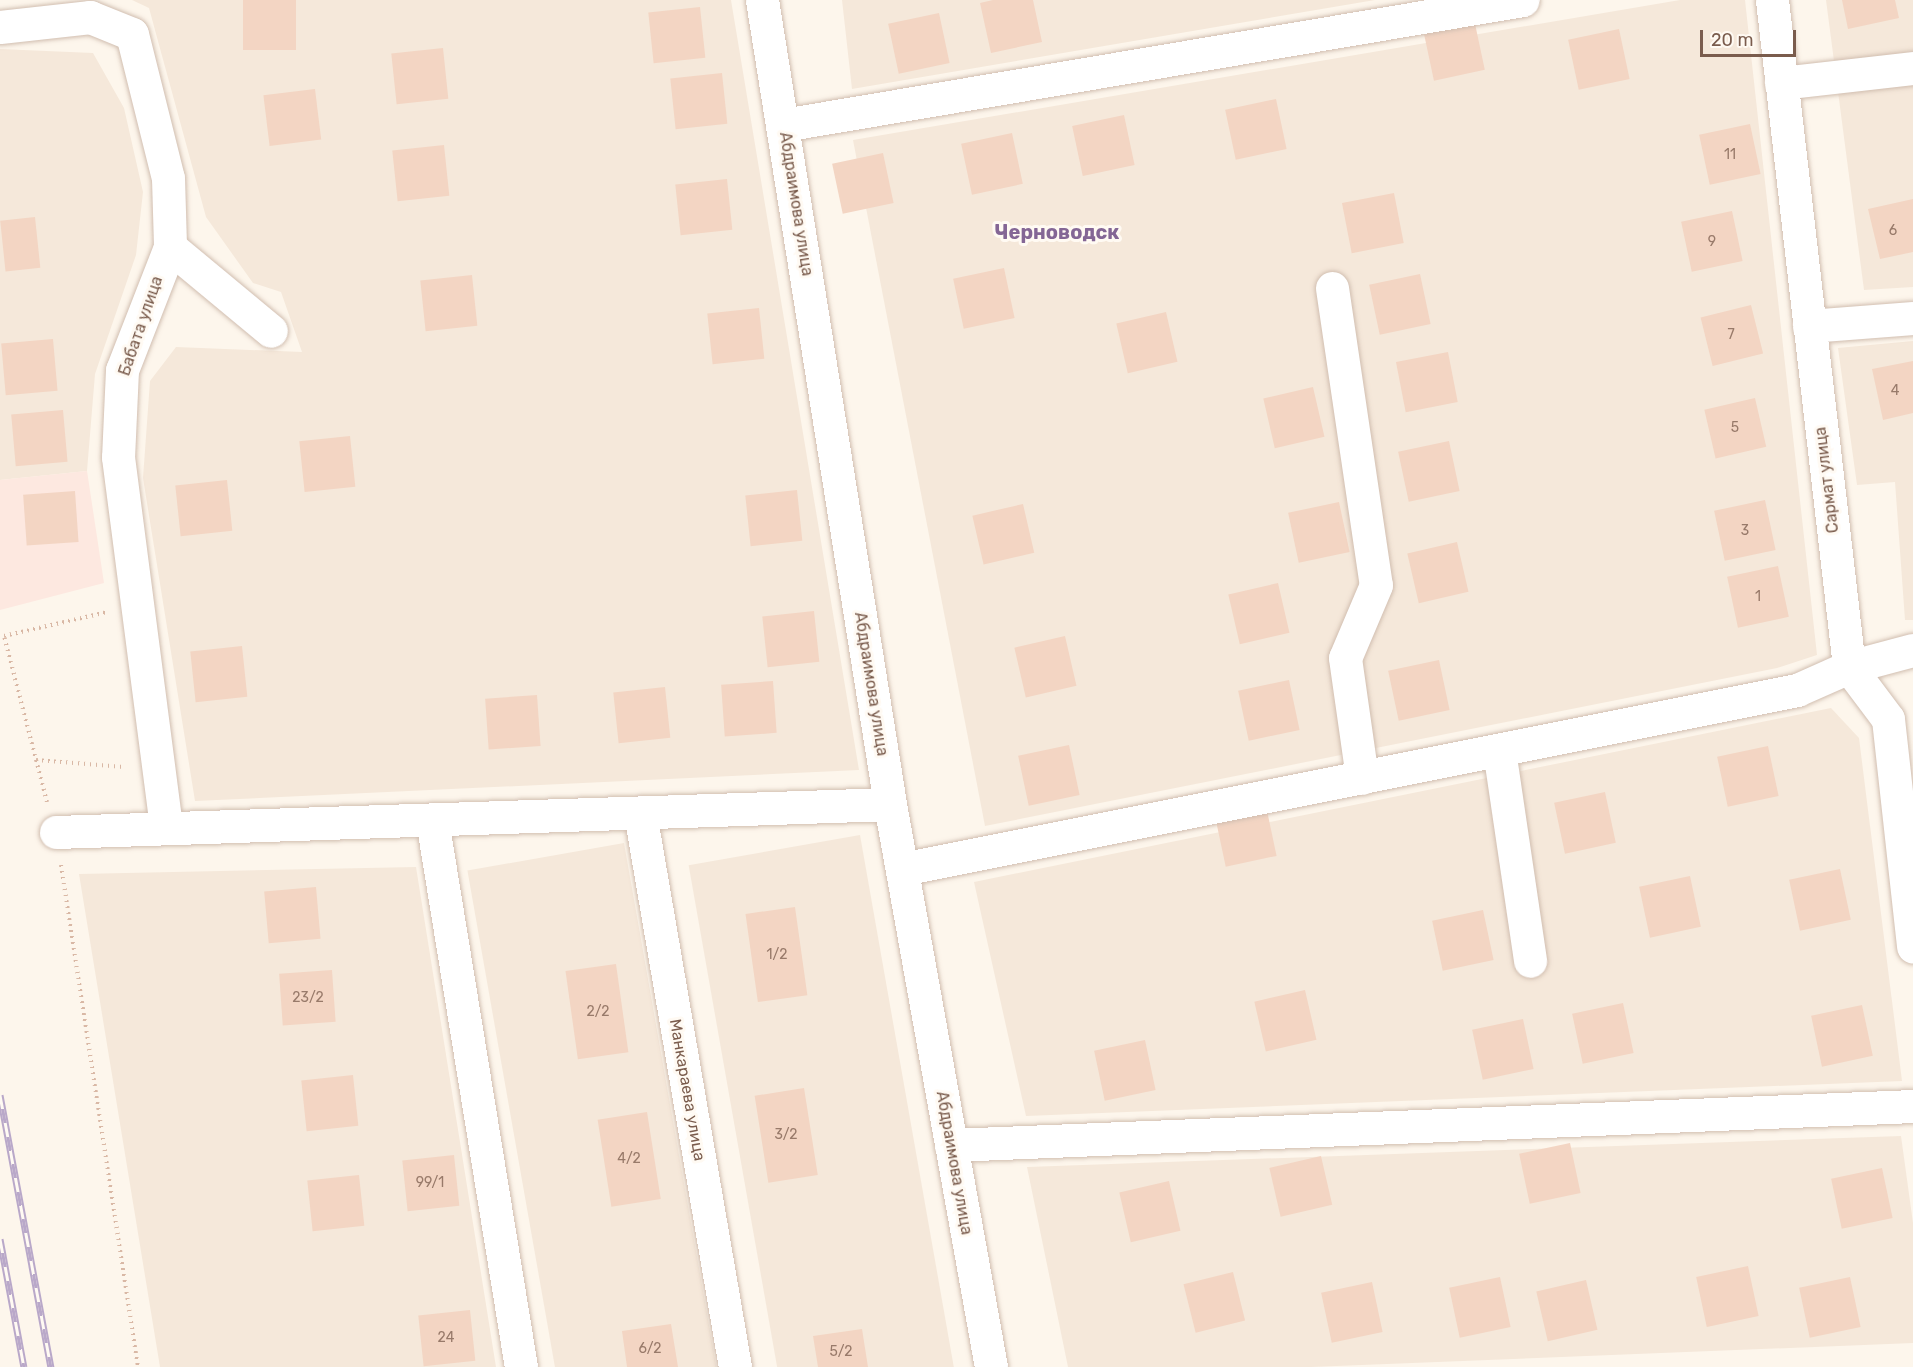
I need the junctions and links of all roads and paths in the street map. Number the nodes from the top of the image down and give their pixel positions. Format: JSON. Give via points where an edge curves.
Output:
{"nodes":[{"id":1,"x":762,"y":0,"type":"edge"},
{"id":2,"x":1523,"y":0,"type":"edge"},
{"id":3,"x":1772,"y":0,"type":"edge"},
{"id":4,"x":0,"y":27,"type":"edge"},
{"id":5,"x":1913,"y":68,"type":"edge"},
{"id":6,"x":1781,"y":83,"type":"junction"},
{"id":7,"x":783,"y":125,"type":"junction"},
{"id":8,"x":170,"y":247,"type":"junction"},
{"id":9,"x":1332,"y":288,"type":"dead end"},
{"id":10,"x":1913,"y":318,"type":"edge"},
{"id":11,"x":1809,"y":326,"type":"junction"},
{"id":12,"x":271,"y":331,"type":"dead end"},
{"id":13,"x":137,"y":604,"type":"junction"},
{"id":14,"x":1913,"y":650,"type":"edge"},
{"id":15,"x":1849,"y":667,"type":"junction"},
{"id":16,"x":1499,"y":750,"type":"junction"},
{"id":17,"x":36,"y":760,"type":"junction"},
{"id":18,"x":158,"y":770,"type":"junction"},
{"id":19,"x":1362,"y":778,"type":"junction"},
{"id":20,"x":890,"y":804,"type":"junction"},
{"id":21,"x":640,"y":813,"type":"junction"},
{"id":22,"x":432,"y":820,"type":"junction"},
{"id":23,"x":166,"y":828,"type":"junction"},
{"id":24,"x":56,"y":832,"type":"junction"},
{"id":25,"x":902,"y":870,"type":"junction"},
{"id":26,"x":1913,"y":947,"type":"edge"},
{"id":27,"x":1530,"y":961,"type":"dead end"},
{"id":28,"x":1913,"y":1106,"type":"edge"},
{"id":29,"x":951,"y":1145,"type":"junction"},
{"id":30,"x":138,"y":1367,"type":"edge"},
{"id":31,"x":521,"y":1367,"type":"edge"},
{"id":32,"x":735,"y":1367,"type":"edge"},
{"id":33,"x":991,"y":1367,"type":"edge"}],
"edges":[{"from":1,"to":7,"type":"street","name":"Абдраимова улица"},
{"from":2,"to":7,"type":"street"},
{"from":3,"to":6,"type":"street","name":"Сармат улица"},
{"from":4,"to":8,"type":"street","name":"Бабата улица","via":[[90,17],[132,34],[168,178]]},
{"from":5,"to":6,"type":"street"},
{"from":6,"to":11,"type":"street","name":"Сармат улица"},
{"from":7,"to":20,"type":"street","name":"Абдраимова улица"},
{"from":8,"to":12,"type":"street"},
{"from":8,"to":13,"type":"street","name":"Бабата улица","via":[[122,370],[118,457]]},
{"from":9,"to":19,"type":"street","via":[[1376,585],[1345,658]]},
{"from":10,"to":11,"type":"street"},
{"from":11,"to":15,"type":"street","name":"Сармат улица"},
{"from":13,"to":17,"type":"path","via":[[4,636]]},
{"from":13,"to":18,"type":"street","name":"Бабата улица"},
{"from":14,"to":15,"type":"street"},
{"from":15,"to":16,"type":"street","via":[[1797,690]]},
{"from":15,"to":26,"type":"street","via":[[1888,719]]},
{"from":16,"to":19,"type":"street"},
{"from":16,"to":27,"type":"street"},
{"from":17,"to":18,"type":"path"},
{"from":17,"to":24,"type":"path"},
{"from":18,"to":23,"type":"street","name":"Бабата улица"},
{"from":19,"to":25,"type":"street"},
{"from":20,"to":21,"type":"street"},
{"from":20,"to":25,"type":"street","name":"Абдраимова улица"},
{"from":21,"to":22,"type":"street"},
{"from":21,"to":32,"type":"street","name":"Манкараева улица"},
{"from":22,"to":23,"type":"street"},
{"from":22,"to":31,"type":"street"},
{"from":23,"to":24,"type":"street"},
{"from":24,"to":30,"type":"path"},
{"from":25,"to":29,"type":"street","name":"Абдраимова улица"},
{"from":28,"to":29,"type":"street"},
{"from":29,"to":33,"type":"street","name":"Абдраимова улица"}]}
